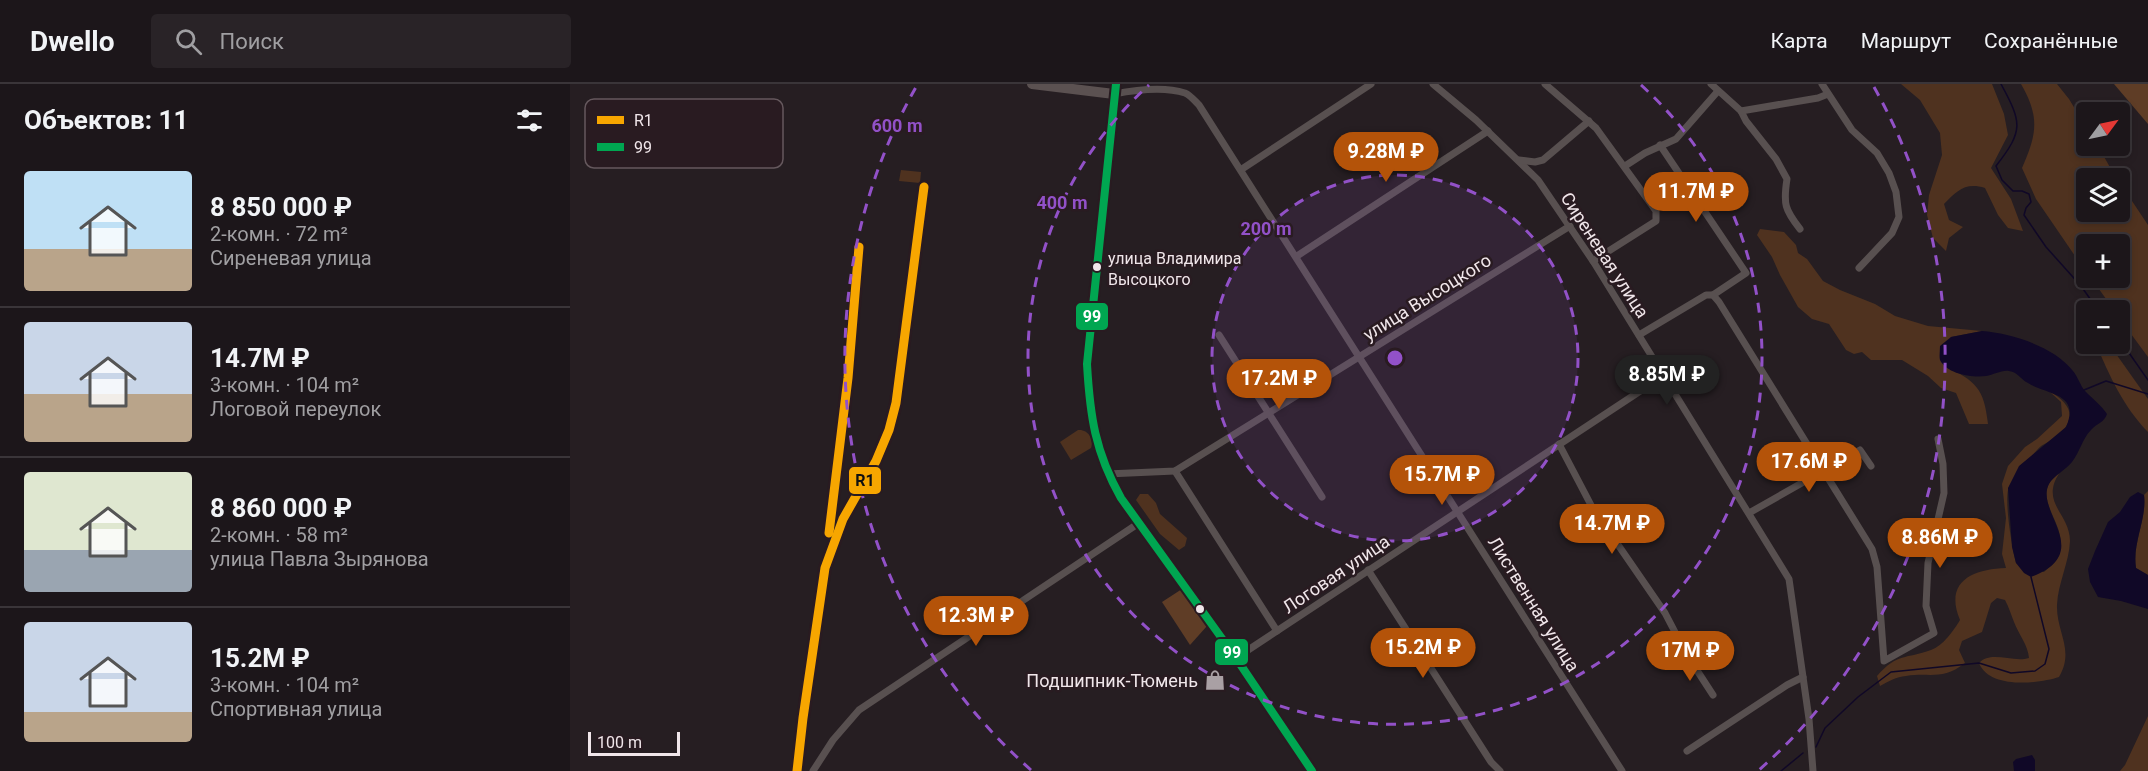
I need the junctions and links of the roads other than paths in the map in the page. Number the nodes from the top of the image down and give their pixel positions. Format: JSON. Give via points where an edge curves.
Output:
{"nodes":[{"id":1,"x":1032,"y":84,"type":"edge"},
{"id":2,"x":1371,"y":84,"type":"edge"},
{"id":3,"x":1433,"y":84,"type":"edge"},
{"id":4,"x":1545,"y":84,"type":"edge"},
{"id":5,"x":1711,"y":84,"type":"edge"},
{"id":6,"x":1822,"y":84,"type":"edge"},
{"id":7,"x":1115,"y":89,"type":"edge"},
{"id":8,"x":1718,"y":91,"type":"junction"},
{"id":9,"x":1828,"y":94,"type":"junction"},
{"id":10,"x":1741,"y":111,"type":"junction"},
{"id":11,"x":1589,"y":121,"type":"junction"},
{"id":12,"x":1488,"y":131,"type":"junction"},
{"id":13,"x":1660,"y":145,"type":"junction"},
{"id":14,"x":1519,"y":160,"type":"junction"},
{"id":15,"x":1625,"y":166,"type":"junction"},
{"id":16,"x":1242,"y":169,"type":"junction"},
{"id":17,"x":1570,"y":226,"type":"junction"},
{"id":18,"x":1800,"y":230,"type":"dead end"},
{"id":19,"x":1297,"y":256,"type":"junction"},
{"id":20,"x":1593,"y":261,"type":"junction"},
{"id":21,"x":1859,"y":268,"type":"dead end"},
{"id":22,"x":1713,"y":296,"type":"junction"},
{"id":23,"x":1219,"y":335,"type":"dead end"},
{"id":24,"x":1639,"y":335,"type":"junction"},
{"id":25,"x":1360,"y":356,"type":"junction"},
{"id":26,"x":1663,"y":376,"type":"junction"},
{"id":27,"x":1267,"y":414,"type":"junction"},
{"id":28,"x":1938,"y":439,"type":"dead end"},
{"id":29,"x":1559,"y":444,"type":"junction"},
{"id":30,"x":1871,"y":466,"type":"dead end"},
{"id":31,"x":1175,"y":471,"type":"junction"},
{"id":32,"x":1823,"y":471,"type":"junction"},
{"id":33,"x":1107,"y":474,"type":"junction"},
{"id":34,"x":1322,"y":497,"type":"dead end"},
{"id":35,"x":1457,"y":511,"type":"junction"},
{"id":36,"x":1749,"y":513,"type":"junction"},
{"id":37,"x":1139,"y":523,"type":"junction"},
{"id":38,"x":1368,"y":570,"type":"junction"},
{"id":39,"x":1277,"y":631,"type":"junction"},
{"id":40,"x":1236,"y":658,"type":"junction"},
{"id":41,"x":1803,"y":677,"type":"junction"},
{"id":42,"x":1713,"y":695,"type":"dead end"},
{"id":43,"x":1687,"y":751,"type":"dead end"},
{"id":44,"x":813,"y":771,"type":"edge"},
{"id":45,"x":1312,"y":771,"type":"edge"},
{"id":46,"x":1500,"y":771,"type":"edge"},
{"id":47,"x":1622,"y":771,"type":"edge"},
{"id":48,"x":1813,"y":771,"type":"edge"}],
"edges":[{"from":1,"to":7,"type":"main road"},
{"from":2,"to":16,"type":"street"},
{"from":3,"to":12,"type":"street","name":"Сиреневая улица"},
{"from":4,"to":11,"type":"street"},
{"from":5,"to":8,"type":"street"},
{"from":6,"to":9,"type":"street"},
{"from":7,"to":16,"type":"street","name":"Лиственная улица","via":[[1186,93],[1199,105]]},
{"from":7,"to":33,"type":"main road","via":[[1087,364],[1090,407]]},
{"from":8,"to":10,"type":"street"},
{"from":8,"to":13,"type":"street","via":[[1676,139]]},
{"from":9,"to":10,"type":"street"},
{"from":9,"to":21,"type":"street","via":[[1852,130],[1877,153],[1896,192],[1899,217],[1892,233]]},
{"from":10,"to":18,"type":"street","via":[[1787,179],[1786,211]]},
{"from":11,"to":14,"type":"street","via":[[1543,160]]},
{"from":11,"to":15,"type":"street"},
{"from":12,"to":14,"type":"street","name":"Сиреневая улица"},
{"from":12,"to":19,"type":"street"},
{"from":13,"to":15,"type":"street"},
{"from":13,"to":22,"type":"street","via":[[1746,273]]},
{"from":14,"to":17,"type":"street","name":"Сиреневая улица"},
{"from":15,"to":20,"type":"street","via":[[1656,211],[1656,221]]},
{"from":16,"to":19,"type":"street","name":"Лиственная улица"},
{"from":17,"to":20,"type":"street","name":"Сиреневая улица"},
{"from":17,"to":25,"type":"street","name":"улица Высоцкого"},
{"from":19,"to":25,"type":"street","name":"Лиственная улица"},
{"from":20,"to":24,"type":"street","name":"Сиреневая улица"},
{"from":22,"to":24,"type":"street","via":[[1706,295]]},
{"from":22,"to":32,"type":"street"},
{"from":23,"to":27,"type":"street"},
{"from":24,"to":26,"type":"street","name":"Сиреневая улица"},
{"from":25,"to":27,"type":"street","name":"улица Высоцкого"},
{"from":25,"to":35,"type":"street","name":"Лиственная улица"},
{"from":26,"to":29,"type":"street","name":"Логовая улица"},
{"from":26,"to":36,"type":"street","name":"Сиреневая улица"},
{"from":27,"to":31,"type":"street","name":"улица Высоцкого"},
{"from":27,"to":34,"type":"street"},
{"from":28,"to":32,"type":"street","via":[[1944,493],[1928,563],[1926,606],[1934,633],[1884,661],[1877,567],[1872,549]]},
{"from":29,"to":35,"type":"street","name":"Логовая улица"},
{"from":29,"to":42,"type":"street","via":[[1592,507],[1665,613]]},
{"from":30,"to":32,"type":"street","via":[[1860,450]]},
{"from":31,"to":33,"type":"street","name":"улица Высоцкого"},
{"from":31,"to":39,"type":"street"},
{"from":32,"to":36,"type":"street"},
{"from":33,"to":37,"type":"main road"},
{"from":35,"to":38,"type":"street","name":"Логовая улица"},
{"from":35,"to":47,"type":"street","name":"Лиственная улица"},
{"from":36,"to":41,"type":"street","name":"Сиреневая улица","via":[[1789,579]]},
{"from":37,"to":40,"type":"main road"},
{"from":37,"to":44,"type":"street","via":[[859,710]]},
{"from":38,"to":39,"type":"street","name":"Логовая улица"},
{"from":38,"to":46,"type":"street"},
{"from":39,"to":40,"type":"street","name":"Логовая улица"},
{"from":40,"to":45,"type":"main road"},
{"from":41,"to":43,"type":"street"},
{"from":41,"to":48,"type":"street","name":"Сиреневая улица"}]}
